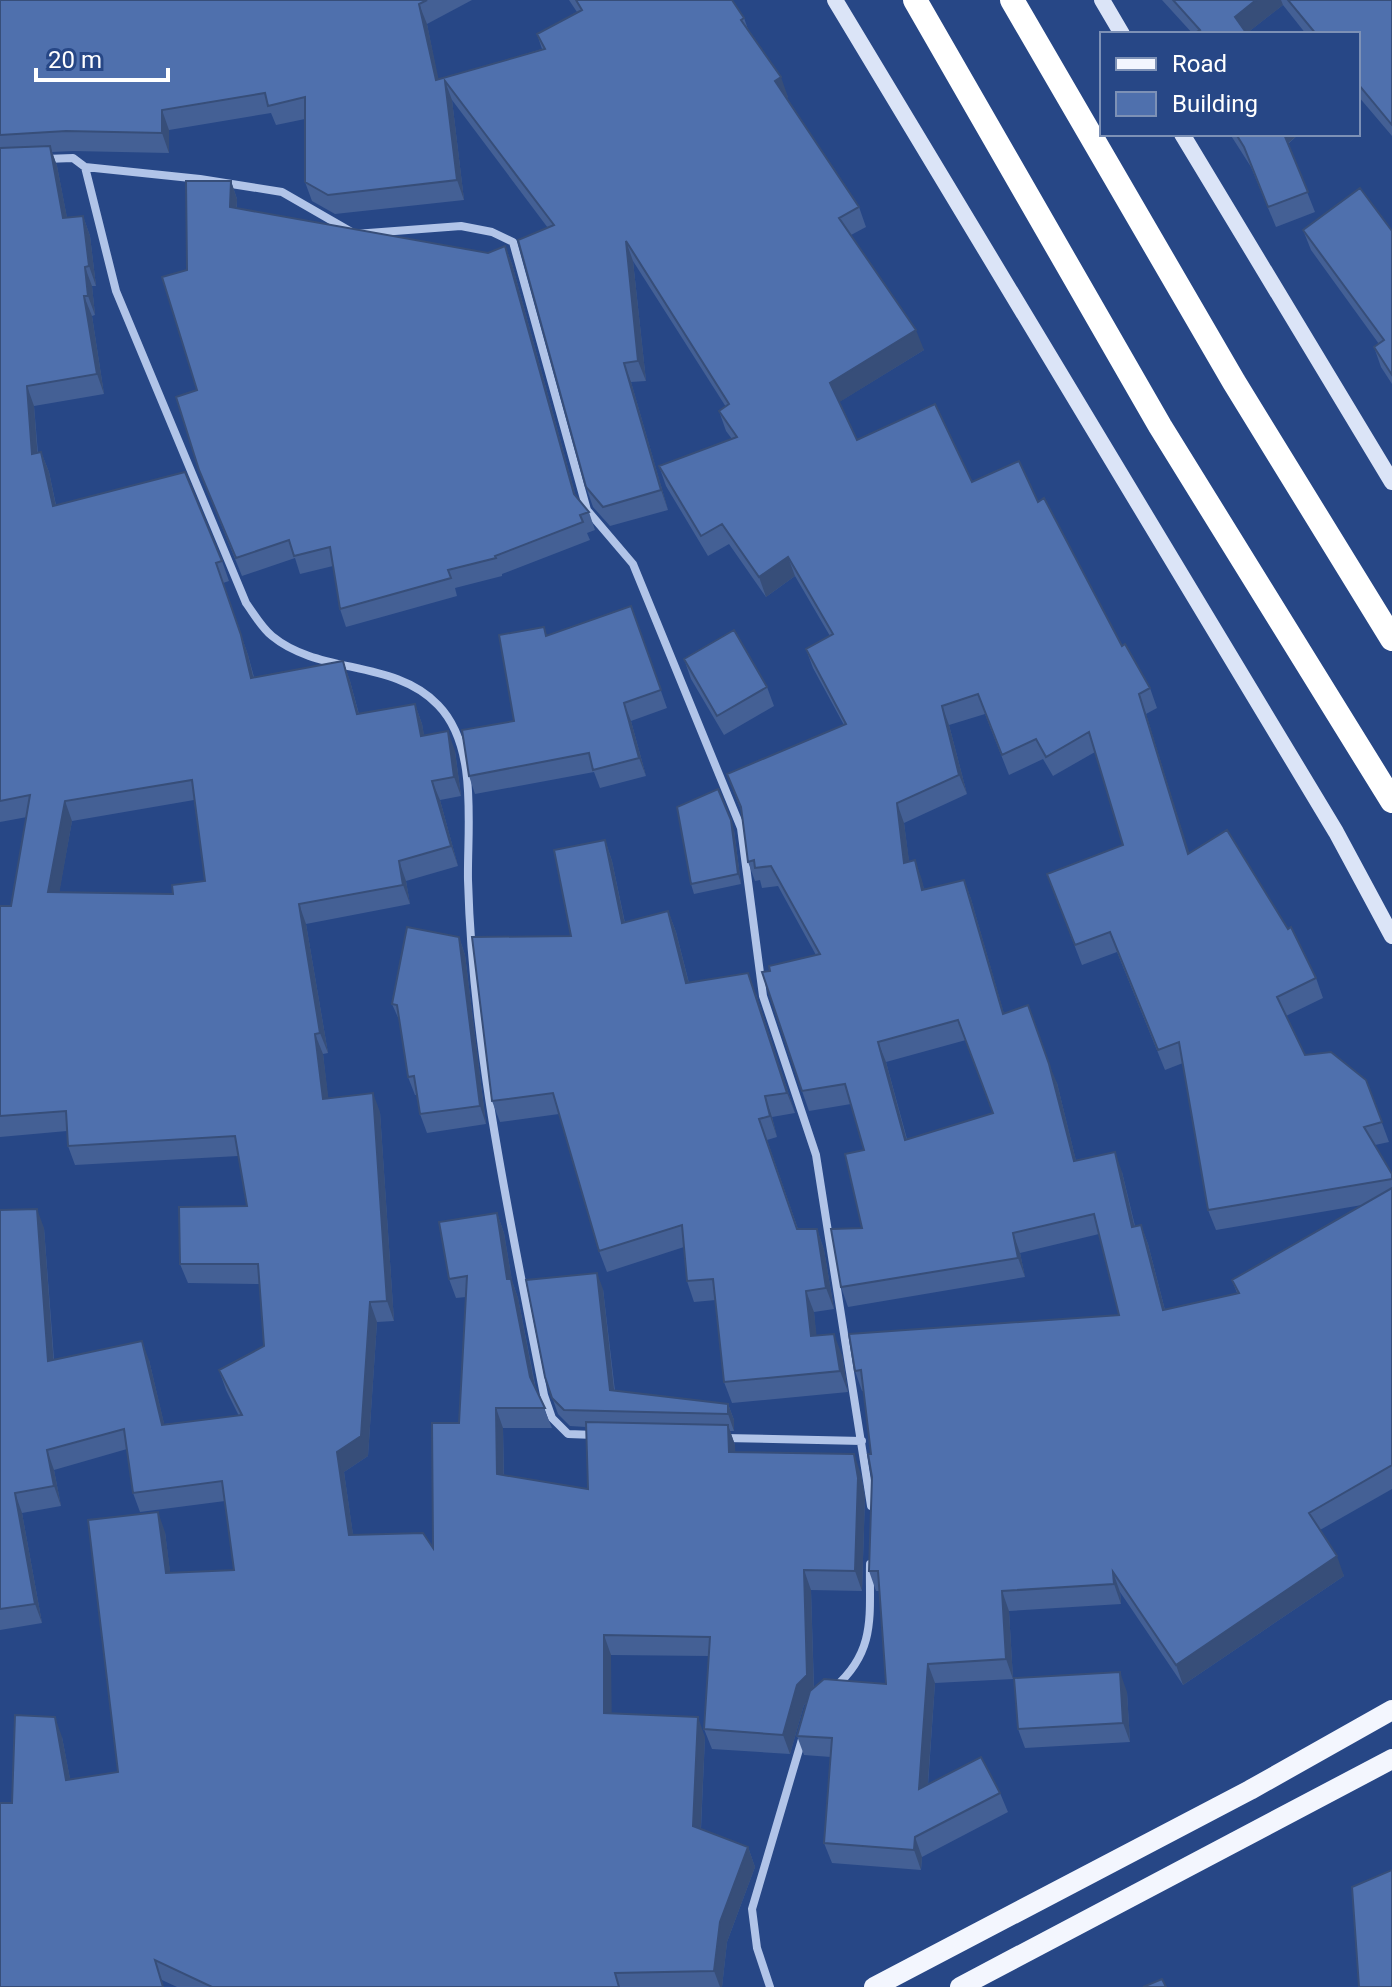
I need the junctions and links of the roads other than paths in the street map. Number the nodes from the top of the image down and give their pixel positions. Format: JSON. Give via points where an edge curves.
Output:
{"nodes":[{"id":1,"x":835,"y":0,"type":"edge"},
{"id":2,"x":915,"y":0,"type":"edge"},
{"id":3,"x":1012,"y":0,"type":"edge"},
{"id":4,"x":1102,"y":0,"type":"edge"},
{"id":5,"x":1121,"y":32,"type":"edge"},
{"id":6,"x":1183,"y":136,"type":"edge"},
{"id":7,"x":30,"y":160,"type":"edge"},
{"id":8,"x":85,"y":167,"type":"junction"},
{"id":9,"x":1392,"y":482,"type":"edge"},
{"id":10,"x":1392,"y":639,"type":"edge"},
{"id":11,"x":1392,"y":801,"type":"edge"},
{"id":12,"x":1392,"y":936,"type":"edge"},
{"id":13,"x":599,"y":1435,"type":"edge"},
{"id":14,"x":707,"y":1437,"type":"edge"},
{"id":15,"x":862,"y":1441,"type":"junction"},
{"id":16,"x":871,"y":1513,"type":"edge"},
{"id":17,"x":871,"y":1545,"type":"edge"},
{"id":18,"x":823,"y":1697,"type":"edge"},
{"id":19,"x":1392,"y":1710,"type":"edge"},
{"id":20,"x":807,"y":1722,"type":"edge"},
{"id":21,"x":1392,"y":1759,"type":"edge"},
{"id":22,"x":770,"y":1987,"type":"edge"},
{"id":23,"x":874,"y":1987,"type":"edge"},
{"id":24,"x":960,"y":1987,"type":"edge"}],
"edges":[{"from":1,"to":12,"type":"street","via":[[1336,832]]},
{"from":2,"to":11,"type":"highway","via":[[1160,426]]},
{"from":3,"to":10,"type":"highway","via":[[1234,382]]},
{"from":4,"to":5,"type":"street"},
{"from":6,"to":9,"type":"street"},
{"from":7,"to":8,"type":"street","via":[[73,158]]},
{"from":8,"to":13,"type":"street","via":[[116,291],[246,603],[270,635],[291,649],[407,681],[439,706],[455,734],[466,767],[469,921],[484,1081],[544,1395],[552,1418],[568,1434]]},
{"from":8,"to":15,"type":"street","via":[[282,192],[355,234],[461,226],[513,242],[587,510],[633,564],[741,828],[763,996],[816,1155]]},
{"from":14,"to":15,"type":"street"},
{"from":15,"to":16,"type":"street"},
{"from":17,"to":18,"type":"street","via":[[868,1641],[847,1676]]},
{"from":19,"to":23,"type":"main road"},
{"from":20,"to":22,"type":"street","via":[[752,1909]]},
{"from":21,"to":24,"type":"main road"}]}
